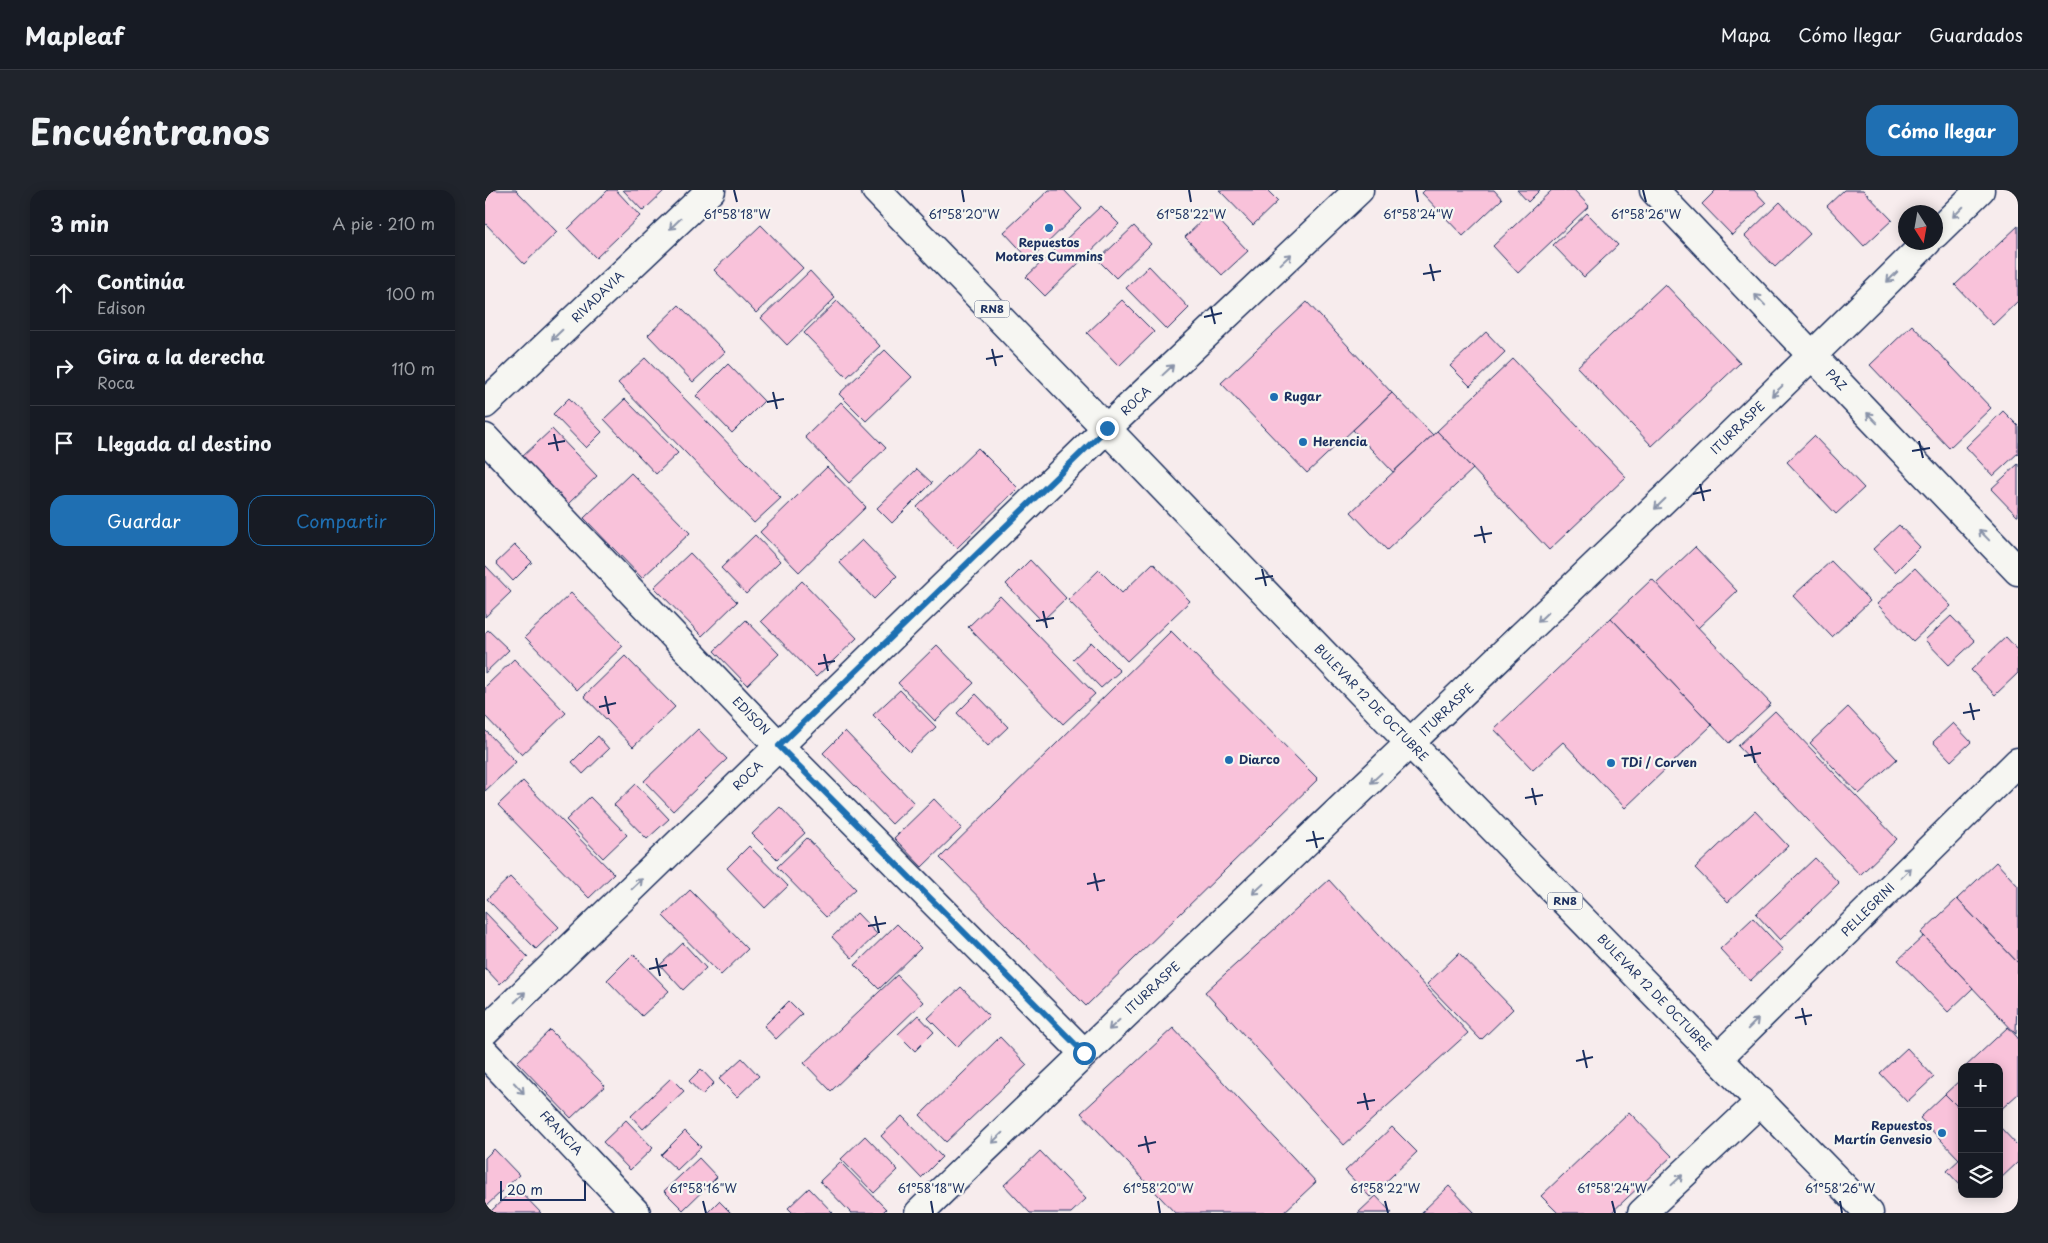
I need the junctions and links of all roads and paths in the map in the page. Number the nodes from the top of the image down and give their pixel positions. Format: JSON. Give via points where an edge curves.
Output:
{"nodes":[{"id":1,"x":711,"y":190,"type":"edge"},
{"id":2,"x":876,"y":190,"type":"edge"},
{"id":3,"x":1359,"y":190,"type":"edge"},
{"id":4,"x":1654,"y":190,"type":"edge"},
{"id":5,"x":1980,"y":190,"type":"edge"},
{"id":6,"x":1943,"y":226,"type":"edge"},
{"id":7,"x":1919,"y":250,"type":"edge"},
{"id":8,"x":1813,"y":356,"type":"junction"},
{"id":9,"x":485,"y":404,"type":"edge"},
{"id":10,"x":1107,"y":428,"type":"junction"},
{"id":11,"x":485,"y":438,"type":"edge"},
{"id":12,"x":2018,"y":571,"type":"edge"},
{"id":13,"x":1411,"y":744,"type":"junction"},
{"id":14,"x":779,"y":746,"type":"junction"},
{"id":15,"x":2018,"y":762,"type":"edge"},
{"id":16,"x":485,"y":1031,"type":"edge"},
{"id":17,"x":485,"y":1053,"type":"edge"},
{"id":18,"x":1084,"y":1053,"type":"junction"},
{"id":19,"x":1718,"y":1058,"type":"junction"},
{"id":20,"x":1761,"y":1101,"type":"junction"},
{"id":21,"x":636,"y":1213,"type":"edge"},
{"id":22,"x":919,"y":1213,"type":"edge"},
{"id":23,"x":1642,"y":1213,"type":"edge"},
{"id":24,"x":1869,"y":1213,"type":"edge"}],
"edges":[{"from":1,"to":9,"type":"main road","name":"RIVADAVIA","one_way":true},
{"from":2,"to":10,"type":"main road","name":"BULEVAR 12 DE OCTUBRE","number":"RN8"},
{"from":10,"to":3,"type":"main road","name":"ROCA","one_way":true},
{"from":8,"to":4,"type":"main road","name":"PAZ","one_way":true},
{"from":5,"to":6,"type":"main road","one_way":true},
{"from":7,"to":8,"type":"main road","name":"ITURRASPE","one_way":true},
{"from":12,"to":8,"type":"main road","name":"PAZ","one_way":true},
{"from":8,"to":13,"type":"main road","name":"ITURRASPE","one_way":true},
{"from":10,"to":13,"type":"main road","name":"BULEVAR 12 DE OCTUBRE","number":"RN8"},
{"from":10,"to":14,"type":"main road","name":"ROCA"},
{"from":11,"to":14,"type":"main road","name":"EDISON"},
{"from":13,"to":18,"type":"main road","name":"ITURRASPE","one_way":true},
{"from":13,"to":19,"type":"main road","name":"BULEVAR 12 DE OCTUBRE","number":"RN8"},
{"from":16,"to":14,"type":"main road","name":"ROCA","one_way":true},
{"from":14,"to":18,"type":"main road","name":"EDISON"},
{"from":19,"to":15,"type":"main road","name":"PELLEGRINI","one_way":true},
{"from":17,"to":21,"type":"main road","name":"FRANCIA","one_way":true},
{"from":18,"to":22,"type":"main road","name":"ITURRASPE","one_way":true},
{"from":19,"to":20,"type":"main road","name":"BULEVAR 12 DE OCTUBRE","number":"RN8"},
{"from":23,"to":20,"type":"main road","one_way":true},
{"from":20,"to":24,"type":"main road","name":"BULEVAR 12 DE OCTUBRE","number":"RN8"}]}
